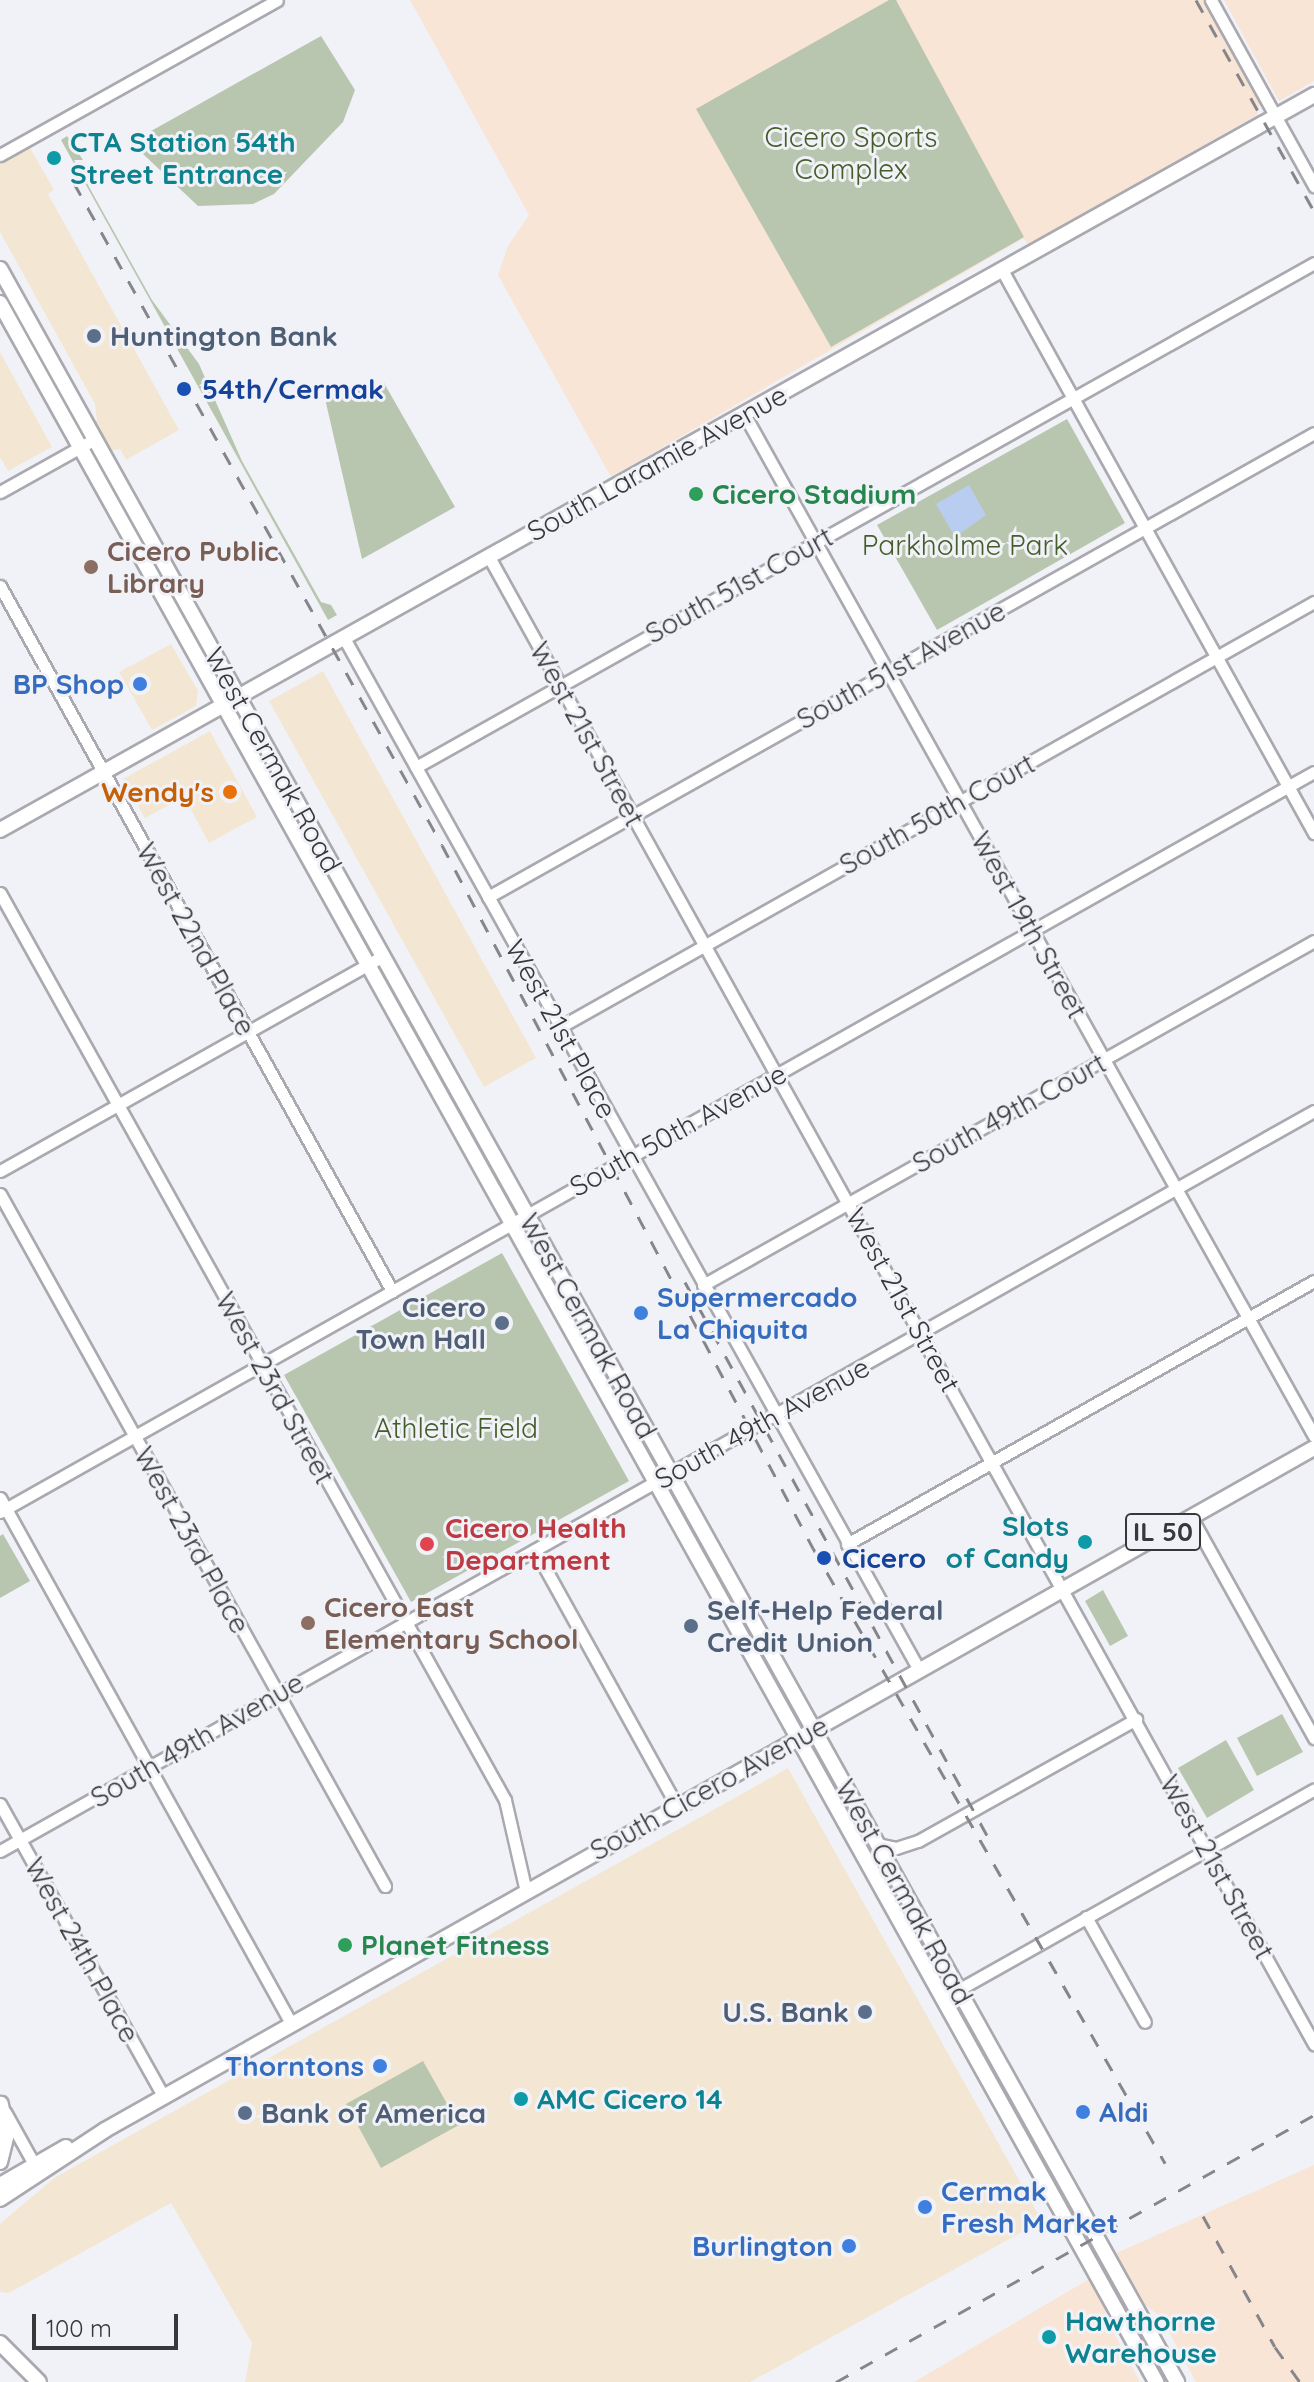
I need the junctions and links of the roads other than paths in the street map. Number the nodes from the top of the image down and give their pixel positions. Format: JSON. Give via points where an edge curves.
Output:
{"nodes":[{"id":1,"x":277,"y":0,"type":"edge"},
{"id":2,"x":1211,"y":0,"type":"edge"},
{"id":3,"x":1314,"y":95,"type":"edge"},
{"id":4,"x":1276,"y":116,"type":"junction"},
{"id":5,"x":0,"y":155,"type":"edge"},
{"id":6,"x":1314,"y":186,"type":"edge"},
{"id":7,"x":1314,"y":263,"type":"edge"},
{"id":8,"x":0,"y":269,"type":"edge"},
{"id":9,"x":1002,"y":270,"type":"junction"},
{"id":10,"x":0,"y":303,"type":"edge"},
{"id":11,"x":1073,"y":398,"type":"junction"},
{"id":12,"x":744,"y":414,"type":"junction"},
{"id":13,"x":1314,"y":433,"type":"edge"},
{"id":14,"x":95,"y":439,"type":"junction"},
{"id":15,"x":80,"y":447,"type":"junction"},
{"id":16,"x":0,"y":492,"type":"edge"},
{"id":17,"x":1145,"y":528,"type":"junction"},
{"id":18,"x":815,"y":543,"type":"junction"},
{"id":19,"x":489,"y":557,"type":"junction"},
{"id":20,"x":0,"y":586,"type":"edge"},
{"id":21,"x":1314,"y":602,"type":"edge"},
{"id":22,"x":344,"y":638,"type":"junction"},
{"id":23,"x":1217,"y":657,"type":"junction"},
{"id":24,"x":888,"y":672,"type":"junction"},
{"id":25,"x":561,"y":686,"type":"junction"},
{"id":26,"x":238,"y":697,"type":"junction"},
{"id":27,"x":223,"y":705,"type":"junction"},
{"id":28,"x":416,"y":767,"type":"junction"},
{"id":29,"x":103,"y":772,"type":"junction"},
{"id":30,"x":1314,"y":772,"type":"edge"},
{"id":31,"x":1288,"y":786,"type":"junction"},
{"id":32,"x":960,"y":802,"type":"junction"},
{"id":33,"x":633,"y":815,"type":"junction"},
{"id":34,"x":0,"y":830,"type":"edge"},
{"id":35,"x":1314,"y":833,"type":"edge"},
{"id":36,"x":0,"y":893,"type":"edge"},
{"id":37,"x":488,"y":897,"type":"junction"},
{"id":38,"x":1032,"y":931,"type":"junction"},
{"id":39,"x":1314,"y":941,"type":"edge"},
{"id":40,"x":705,"y":945,"type":"junction"},
{"id":41,"x":383,"y":956,"type":"junction"},
{"id":42,"x":368,"y":965,"type":"junction"},
{"id":43,"x":560,"y":1027,"type":"junction"},
{"id":44,"x":248,"y":1032,"type":"junction"},
{"id":45,"x":1104,"y":1059,"type":"junction"},
{"id":46,"x":777,"y":1074,"type":"junction"},
{"id":47,"x":118,"y":1105,"type":"junction"},
{"id":48,"x":1314,"y":1111,"type":"edge"},
{"id":49,"x":632,"y":1156,"type":"junction"},
{"id":50,"x":0,"y":1171,"type":"edge"},
{"id":51,"x":1176,"y":1189,"type":"junction"},
{"id":52,"x":0,"y":1194,"type":"edge"},
{"id":53,"x":848,"y":1203,"type":"junction"},
{"id":54,"x":526,"y":1215,"type":"junction"},
{"id":55,"x":512,"y":1224,"type":"junction"},
{"id":56,"x":1314,"y":1281,"type":"edge"},
{"id":57,"x":703,"y":1285,"type":"junction"},
{"id":58,"x":392,"y":1291,"type":"junction"},
{"id":59,"x":1248,"y":1318,"type":"junction"},
{"id":60,"x":921,"y":1333,"type":"junction"},
{"id":61,"x":262,"y":1364,"type":"junction"},
{"id":62,"x":776,"y":1416,"type":"junction"},
{"id":63,"x":134,"y":1436,"type":"junction"},
{"id":64,"x":1314,"y":1436,"type":"edge"},
{"id":65,"x":1314,"y":1448,"type":"edge"},
{"id":66,"x":993,"y":1462,"type":"junction"},
{"id":67,"x":671,"y":1475,"type":"junction"},
{"id":68,"x":656,"y":1483,"type":"junction"},
{"id":69,"x":2,"y":1506,"type":"edge"},
{"id":70,"x":1191,"y":1517,"type":"junction"},
{"id":71,"x":847,"y":1544,"type":"junction"},
{"id":72,"x":535,"y":1550,"type":"junction"},
{"id":73,"x":1064,"y":1589,"type":"junction"},
{"id":74,"x":406,"y":1621,"type":"junction"},
{"id":75,"x":919,"y":1670,"type":"junction"},
{"id":76,"x":278,"y":1694,"type":"junction"},
{"id":77,"x":1136,"y":1719,"type":"junction"},
{"id":78,"x":813,"y":1730,"type":"junction"},
{"id":79,"x":1314,"y":1738,"type":"edge"},
{"id":80,"x":798,"y":1739,"type":"junction"},
{"id":81,"x":149,"y":1767,"type":"junction"},
{"id":82,"x":1314,"y":1789,"type":"edge"},
{"id":83,"x":0,"y":1804,"type":"edge"},
{"id":84,"x":677,"y":1806,"type":"junction"},
{"id":85,"x":20,"y":1840,"type":"junction"},
{"id":86,"x":877,"y":1844,"type":"junction"},
{"id":87,"x":1207,"y":1849,"type":"junction"},
{"id":88,"x":0,"y":1851,"type":"edge"},
{"id":89,"x":385,"y":1886,"type":"dead end"},
{"id":90,"x":526,"y":1892,"type":"junction"},
{"id":91,"x":1086,"y":1917,"type":"junction"},
{"id":92,"x":958,"y":1990,"type":"junction"},
{"id":93,"x":942,"y":1999,"type":"junction"},
{"id":94,"x":1145,"y":2022,"type":"dead end"},
{"id":95,"x":292,"y":2025,"type":"junction"},
{"id":96,"x":1314,"y":2044,"type":"edge"},
{"id":97,"x":164,"y":2097,"type":"junction"},
{"id":98,"x":0,"y":2103,"type":"edge"},
{"id":99,"x":105,"y":2130,"type":"junction"},
{"id":100,"x":0,"y":2162,"type":"edge"},
{"id":101,"x":34,"y":2164,"type":"junction"},
{"id":102,"x":0,"y":2175,"type":"edge"},
{"id":103,"x":0,"y":2185,"type":"edge"},
{"id":104,"x":0,"y":2199,"type":"edge"},
{"id":105,"x":0,"y":2343,"type":"edge"},
{"id":106,"x":39,"y":2382,"type":"edge"},
{"id":107,"x":1156,"y":2382,"type":"edge"},
{"id":108,"x":1177,"y":2382,"type":"edge"}],
"edges":[{"from":1,"to":5,"type":"street"},
{"from":2,"to":4,"type":"street"},
{"from":3,"to":4,"type":"main road","name":"South Laramie Avenue"},
{"from":4,"to":6,"type":"street"},
{"from":4,"to":9,"type":"main road","name":"South Laramie Avenue"},
{"from":7,"to":11,"type":"street","name":"South 51st Court"},
{"from":8,"to":14,"type":"main road","name":"West Cermak Road"},
{"from":9,"to":11,"type":"street"},
{"from":9,"to":12,"type":"main road","name":"South Laramie Avenue"},
{"from":10,"to":15,"type":"main road","name":"West Cermak Road"},
{"from":11,"to":17,"type":"street"},
{"from":11,"to":18,"type":"street","name":"South 51st Court"},
{"from":12,"to":18,"type":"street","name":"West 19th Street"},
{"from":12,"to":19,"type":"main road","name":"South Laramie Avenue"},
{"from":13,"to":17,"type":"street","name":"South 51st Avenue"},
{"from":14,"to":15,"type":"street"},
{"from":14,"to":26,"type":"main road","name":"West Cermak Road"},
{"from":15,"to":16,"type":"street"},
{"from":15,"to":27,"type":"main road","name":"West Cermak Road"},
{"from":17,"to":23,"type":"street"},
{"from":17,"to":24,"type":"street","name":"South 51st Avenue"},
{"from":18,"to":24,"type":"street","name":"West 19th Street"},
{"from":18,"to":25,"type":"street","name":"South 51st Court"},
{"from":19,"to":22,"type":"main road","name":"South Laramie Avenue"},
{"from":19,"to":25,"type":"street","name":"West 21st Street"},
{"from":20,"to":29,"type":"street","name":"West 22nd Place"},
{"from":21,"to":23,"type":"street","name":"South 50th Court"},
{"from":22,"to":26,"type":"main road","name":"South Laramie Avenue"},
{"from":22,"to":28,"type":"street","name":"West 21st Place"},
{"from":23,"to":31,"type":"street"},
{"from":23,"to":32,"type":"street","name":"South 50th Court"},
{"from":24,"to":32,"type":"street","name":"West 19th Street"},
{"from":24,"to":33,"type":"street","name":"South 51st Avenue"},
{"from":25,"to":28,"type":"street","name":"South 51st Court"},
{"from":25,"to":33,"type":"street","name":"West 21st Street"},
{"from":26,"to":27,"type":"main road","name":"South Laramie Avenue"},
{"from":26,"to":41,"type":"main road","name":"West Cermak Road"},
{"from":27,"to":29,"type":"main road","name":"South Laramie Avenue"},
{"from":27,"to":42,"type":"main road","name":"West Cermak Road"},
{"from":28,"to":37,"type":"street","name":"West 21st Place"},
{"from":29,"to":34,"type":"main road","name":"South Laramie Avenue"},
{"from":29,"to":44,"type":"street","name":"West 22nd Place"},
{"from":30,"to":31,"type":"street","name":"South 50th Avenue"},
{"from":31,"to":35,"type":"street"},
{"from":31,"to":38,"type":"street","name":"South 50th Avenue"},
{"from":32,"to":38,"type":"street","name":"West 19th Street"},
{"from":32,"to":40,"type":"street","name":"South 50th Court"},
{"from":33,"to":37,"type":"street","name":"South 51st Avenue"},
{"from":33,"to":40,"type":"street","name":"West 21st Street"},
{"from":36,"to":47,"type":"street","name":"West 23rd Street"},
{"from":37,"to":43,"type":"street","name":"West 21st Place"},
{"from":38,"to":45,"type":"street","name":"West 19th Street"},
{"from":38,"to":46,"type":"street","name":"South 50th Avenue"},
{"from":39,"to":45,"type":"street","name":"South 49th Court"},
{"from":40,"to":43,"type":"street","name":"South 50th Court"},
{"from":40,"to":46,"type":"street","name":"West 21st Street"},
{"from":41,"to":42,"type":"street"},
{"from":41,"to":54,"type":"main road","name":"West Cermak Road"},
{"from":42,"to":44,"type":"street"},
{"from":42,"to":55,"type":"main road","name":"West Cermak Road"},
{"from":43,"to":49,"type":"street","name":"West 21st Place"},
{"from":44,"to":47,"type":"street"},
{"from":44,"to":58,"type":"street","name":"West 22nd Place"},
{"from":45,"to":51,"type":"street","name":"West 19th Street"},
{"from":45,"to":53,"type":"street","name":"South 49th Court"},
{"from":46,"to":49,"type":"street","name":"South 50th Avenue"},
{"from":46,"to":53,"type":"street","name":"West 21st Street"},
{"from":47,"to":50,"type":"street"},
{"from":47,"to":61,"type":"street","name":"West 23rd Street"},
{"from":48,"to":51,"type":"street","name":"South 49th Avenue"},
{"from":49,"to":54,"type":"street","name":"South 50th Avenue"},
{"from":49,"to":57,"type":"street","name":"West 21st Place"},
{"from":51,"to":59,"type":"street","name":"West 19th Street"},
{"from":51,"to":60,"type":"street","name":"South 49th Avenue"},
{"from":52,"to":63,"type":"street","name":"West 23rd Place"},
{"from":53,"to":57,"type":"street","name":"South 49th Court"},
{"from":53,"to":60,"type":"street","name":"West 21st Street"},
{"from":54,"to":55,"type":"street","name":"South 50th Avenue"},
{"from":54,"to":67,"type":"main road","name":"West Cermak Road"},
{"from":55,"to":58,"type":"street","name":"South 50th Avenue"},
{"from":55,"to":68,"type":"main road","name":"West Cermak Road"},
{"from":56,"to":59,"type":"street"},
{"from":57,"to":62,"type":"street","name":"West 21st Place"},
{"from":58,"to":61,"type":"street","name":"South 50th Avenue"},
{"from":59,"to":64,"type":"street","name":"West 19th Street"},
{"from":59,"to":66,"type":"street"},
{"from":60,"to":62,"type":"street","name":"South 49th Avenue"},
{"from":60,"to":66,"type":"street","name":"West 21st Street"},
{"from":61,"to":63,"type":"street","name":"South 50th Avenue"},
{"from":61,"to":74,"type":"street","name":"West 23rd Street"},
{"from":62,"to":67,"type":"street","name":"South 49th Avenue"},
{"from":62,"to":71,"type":"street","name":"West 21st Place"},
{"from":63,"to":69,"type":"street","name":"South 50th Avenue"},
{"from":63,"to":76,"type":"street","name":"West 23rd Place"},
{"from":65,"to":70,"type":"main road","name":"South Cicero Avenue","number":"IL 50"},
{"from":66,"to":71,"type":"street"},
{"from":66,"to":73,"type":"street","name":"West 21st Street"},
{"from":67,"to":68,"type":"street","name":"South 49th Avenue"},
{"from":67,"to":78,"type":"main road","name":"West Cermak Road"},
{"from":68,"to":72,"type":"street","name":"South 49th Avenue"},
{"from":68,"to":80,"type":"main road","name":"West Cermak Road"},
{"from":69,"to":81,"type":"street"},
{"from":70,"to":73,"type":"main road","name":"South Cicero Avenue","number":"IL 50"},
{"from":70,"to":79,"type":"street"},
{"from":71,"to":75,"type":"street","name":"West 21st Place"},
{"from":72,"to":74,"type":"street","name":"South 49th Avenue"},
{"from":72,"to":84,"type":"street"},
{"from":73,"to":75,"type":"main road","name":"South Cicero Avenue","number":"IL 50"},
{"from":73,"to":77,"type":"street","name":"West 21st Street"},
{"from":74,"to":76,"type":"street","name":"South 49th Avenue"},
{"from":74,"to":90,"type":"street","name":"West 23rd Street","via":[[505,1800]]},
{"from":75,"to":78,"type":"main road","name":"South Cicero Avenue","number":"IL 50"},
{"from":76,"to":81,"type":"street","name":"South 49th Avenue"},
{"from":76,"to":89,"type":"street","name":"West 23rd Place"},
{"from":77,"to":86,"type":"street","via":[[918,1841],[896,1848]]},
{"from":77,"to":87,"type":"street","name":"West 21st Street"},
{"from":78,"to":80,"type":"main road","name":"South Cicero Avenue","number":"IL 50"},
{"from":78,"to":86,"type":"main road","name":"West Cermak Road"},
{"from":80,"to":84,"type":"main road","name":"South Cicero Avenue","number":"IL 50"},
{"from":80,"to":93,"type":"main road","name":"West Cermak Road"},
{"from":81,"to":85,"type":"street","name":"South 49th Avenue"},
{"from":81,"to":95,"type":"street"},
{"from":82,"to":87,"type":"street"},
{"from":83,"to":85,"type":"street","name":"West 24th Place"},
{"from":84,"to":90,"type":"main road","name":"South Cicero Avenue","number":"IL 50"},
{"from":85,"to":88,"type":"street","name":"South 49th Avenue"},
{"from":85,"to":97,"type":"street","name":"West 24th Place"},
{"from":86,"to":92,"type":"main road","name":"West Cermak Road"},
{"from":87,"to":91,"type":"street"},
{"from":87,"to":96,"type":"street","name":"West 21st Street"},
{"from":90,"to":95,"type":"main road","name":"South Cicero Avenue","number":"IL 50"},
{"from":91,"to":92,"type":"street"},
{"from":91,"to":94,"type":"street"},
{"from":92,"to":93,"type":"street"},
{"from":92,"to":108,"type":"main road","name":"West Cermak Road"},
{"from":93,"to":107,"type":"main road","name":"West Cermak Road"},
{"from":95,"to":97,"type":"main road","name":"South Cicero Avenue","number":"IL 50"},
{"from":97,"to":99,"type":"main road","name":"South Cicero Avenue","number":"IL 50"},
{"from":98,"to":100,"type":"main road","via":[[7,2133]]},
{"from":98,"to":101,"type":"street"},
{"from":99,"to":101,"type":"main road","name":"South Cicero Avenue","number":"IL 50"},
{"from":99,"to":104,"type":"main road","name":"South Cicero Avenue","number":"IL 50"},
{"from":101,"to":102,"type":"main road"},
{"from":101,"to":103,"type":"main road","name":"South Cicero Avenue","number":"IL 50"},
{"from":105,"to":106,"type":"main road"}]}
